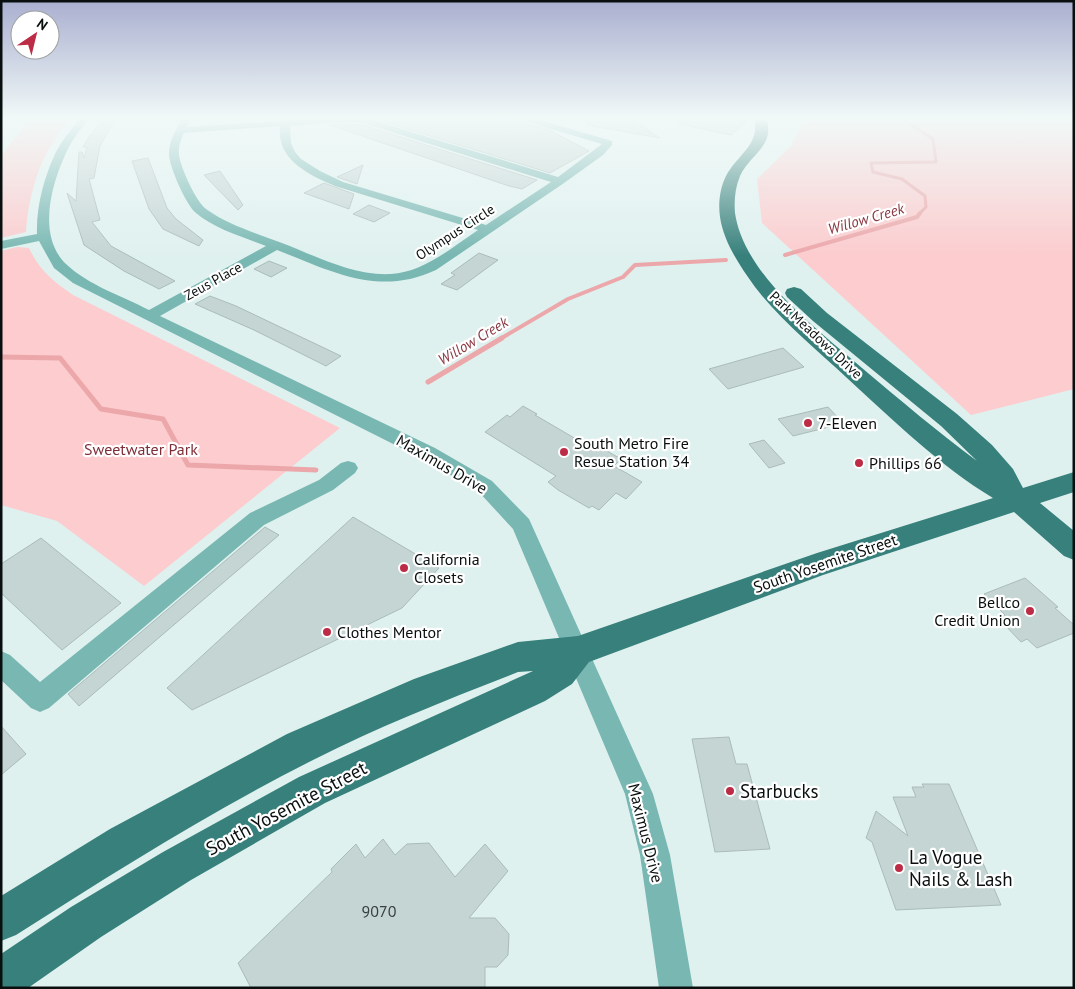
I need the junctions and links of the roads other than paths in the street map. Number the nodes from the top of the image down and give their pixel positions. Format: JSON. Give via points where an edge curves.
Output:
{"nodes":[{"id":1,"x":56,"y":164,"type":"edge"},
{"id":2,"x":177,"y":164,"type":"edge"},
{"id":3,"x":301,"y":164,"type":"edge"},
{"id":4,"x":506,"y":164,"type":"edge"},
{"id":5,"x":583,"y":164,"type":"edge"},
{"id":6,"x":741,"y":164,"type":"edge"},
{"id":7,"x":760,"y":164,"type":"edge"},
{"id":8,"x":560,"y":181,"type":"junction"},
{"id":9,"x":746,"y":188,"type":"dead end"},
{"id":10,"x":486,"y":229,"type":"junction"},
{"id":11,"x":42,"y":236,"type":"junction"},
{"id":12,"x":1,"y":245,"type":"edge"},
{"id":13,"x":277,"y":245,"type":"junction"},
{"id":14,"x":784,"y":283,"type":"dead end"},
{"id":15,"x":149,"y":316,"type":"junction"},
{"id":16,"x":348,"y":468,"type":"dead end"},
{"id":17,"x":1074,"y":482,"type":"edge"},
{"id":18,"x":1018,"y":500,"type":"junction"},
{"id":19,"x":1074,"y":548,"type":"edge"},
{"id":20,"x":578,"y":651,"type":"junction"},
{"id":21,"x":5,"y":672,"type":"edge"},
{"id":22,"x":1,"y":920,"type":"edge"},
{"id":23,"x":1,"y":980,"type":"edge"},
{"id":24,"x":676,"y":988,"type":"edge"}],
"edges":[{"from":1,"to":11,"type":"street","via":[[42,215]]},
{"from":2,"to":13,"type":"street","name":"Olympus Circle","via":[[199,210],[224,225]]},
{"from":3,"to":10,"type":"street","via":[[339,184]]},
{"from":4,"to":8,"type":"street"},
{"from":5,"to":8,"type":"street","name":"Olympus Circle"},
{"from":6,"to":18,"type":"main road","name":"Park Meadows Drive","via":[[733,175],[727,198],[728,218],[734,237],[753,271],[790,313],[843,363],[982,478]]},
{"from":7,"to":9,"type":"main road"},
{"from":8,"to":10,"type":"street","name":"Olympus Circle"},
{"from":10,"to":13,"type":"street","name":"Olympus Circle","via":[[421,273],[384,279],[348,273]]},
{"from":11,"to":12,"type":"street"},
{"from":11,"to":15,"type":"street","name":"Maximus Drive","via":[[59,265],[78,280]]},
{"from":13,"to":15,"type":"street","name":"Zeus Place"},
{"from":14,"to":18,"type":"main road","name":"Park Meadows Drive","via":[[820,317],[983,451],[1004,476]]},
{"from":15,"to":20,"type":"street","name":"Maximus Drive","via":[[428,453],[485,486],[506,505],[522,526]]},
{"from":16,"to":21,"type":"street","via":[[326,485],[257,519],[40,699]]},
{"from":17,"to":18,"type":"main road","name":"South Yosemite Street"},
{"from":18,"to":19,"type":"main road","name":"Park Meadows Drive"},
{"from":18,"to":20,"type":"main road","name":"South Yosemite Street","via":[[818,565]]},
{"from":20,"to":22,"type":"main road","name":"South Yosemite Street","via":[[518,657],[414,696],[300,747],[124,843]]},
{"from":20,"to":23,"type":"main road","name":"South Yosemite Street","via":[[560,673],[533,689],[312,790],[177,866]]},
{"from":20,"to":24,"type":"street","name":"Maximus Drive","via":[[639,794],[655,855]]}]}
